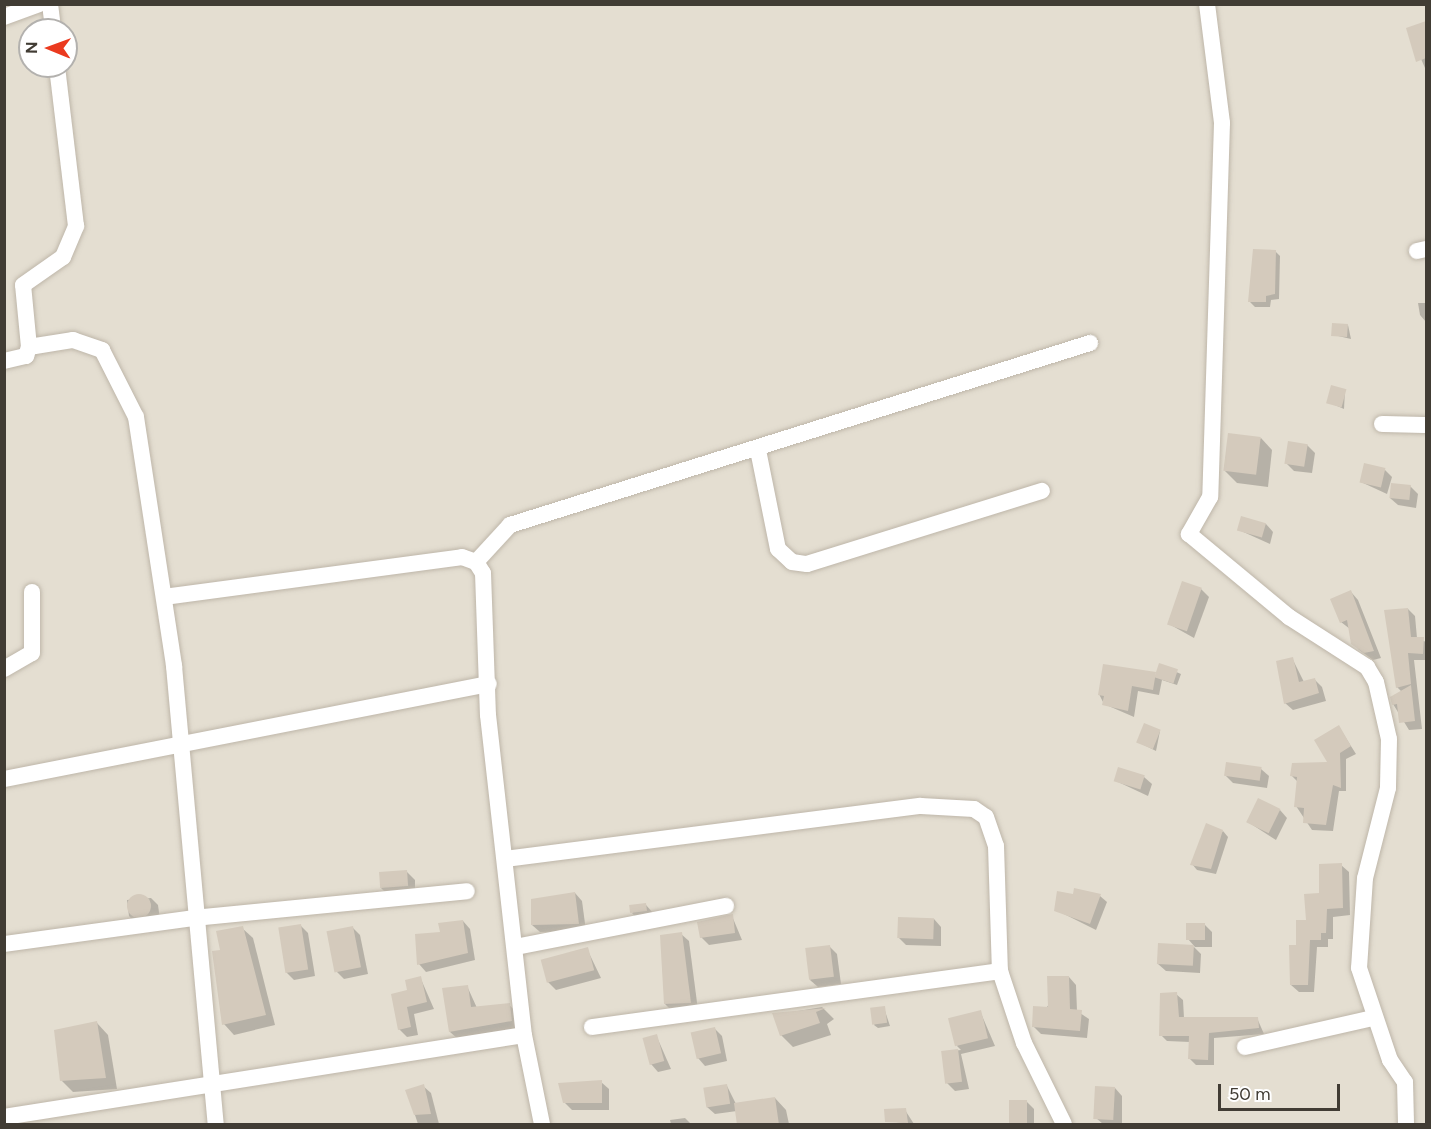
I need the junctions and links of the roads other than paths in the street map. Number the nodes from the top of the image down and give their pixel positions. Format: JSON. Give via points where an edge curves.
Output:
{"nodes":[{"id":1,"x":39,"y":4,"type":"edge"},
{"id":2,"x":1207,"y":4,"type":"edge"},
{"id":3,"x":4,"y":17,"type":"edge"},
{"id":4,"x":58,"y":78,"type":"edge"},
{"id":5,"x":1090,"y":343,"type":"dead end"},
{"id":6,"x":29,"y":347,"type":"junction"},
{"id":7,"x":4,"y":361,"type":"edge"},
{"id":8,"x":1382,"y":424,"type":"dead end"},
{"id":9,"x":1426,"y":425,"type":"edge"},
{"id":10,"x":758,"y":450,"type":"junction"},
{"id":11,"x":1042,"y":491,"type":"dead end"},
{"id":12,"x":476,"y":561,"type":"junction"},
{"id":13,"x":32,"y":592,"type":"dead end"},
{"id":14,"x":164,"y":597,"type":"junction"},
{"id":15,"x":4,"y":669,"type":"edge"},
{"id":16,"x":489,"y":684,"type":"junction"},
{"id":17,"x":180,"y":743,"type":"junction"},
{"id":18,"x":4,"y":779,"type":"edge"},
{"id":19,"x":505,"y":859,"type":"junction"},
{"id":20,"x":467,"y":891,"type":"dead end"},
{"id":21,"x":726,"y":906,"type":"dead end"},
{"id":22,"x":194,"y":918,"type":"junction"},
{"id":23,"x":4,"y":944,"type":"edge"},
{"id":24,"x":515,"y":947,"type":"junction"},
{"id":25,"x":1000,"y":971,"type":"junction"},
{"id":26,"x":1374,"y":1018,"type":"junction"},
{"id":27,"x":592,"y":1027,"type":"dead end"},
{"id":28,"x":525,"y":1035,"type":"junction"},
{"id":29,"x":1245,"y":1047,"type":"dead end"},
{"id":30,"x":212,"y":1087,"type":"junction"},
{"id":31,"x":4,"y":1117,"type":"edge"},
{"id":32,"x":216,"y":1125,"type":"edge"},
{"id":33,"x":542,"y":1125,"type":"edge"},
{"id":34,"x":1064,"y":1125,"type":"edge"},
{"id":35,"x":1406,"y":1125,"type":"edge"}],
"edges":[{"from":1,"to":3,"type":"street"},
{"from":2,"to":26,"type":"street","via":[[1222,123],[1210,496],[1188,534],[1289,617],[1366,667],[1376,682],[1389,739],[1388,788],[1365,878],[1359,968]]},
{"from":4,"to":6,"type":"street","via":[[76,226],[63,257],[22,285]]},
{"from":5,"to":10,"type":"street"},
{"from":6,"to":7,"type":"street","via":[[26,357]]},
{"from":6,"to":14,"type":"street","via":[[73,340],[102,350],[136,417]]},
{"from":8,"to":9,"type":"street"},
{"from":10,"to":11,"type":"street","via":[[778,549],[792,562],[807,564]]},
{"from":10,"to":12,"type":"street","via":[[510,525]]},
{"from":12,"to":14,"type":"street","via":[[462,557]]},
{"from":12,"to":16,"type":"street","via":[[483,573]]},
{"from":13,"to":15,"type":"street","via":[[32,653]]},
{"from":14,"to":17,"type":"street"},
{"from":16,"to":17,"type":"street"},
{"from":16,"to":19,"type":"street"},
{"from":17,"to":18,"type":"street"},
{"from":17,"to":22,"type":"street"},
{"from":19,"to":24,"type":"street"},
{"from":19,"to":25,"type":"street","via":[[921,806],[974,810],[986,818],[996,846]]},
{"from":20,"to":22,"type":"street"},
{"from":21,"to":24,"type":"street"},
{"from":22,"to":23,"type":"street"},
{"from":22,"to":30,"type":"street"},
{"from":24,"to":28,"type":"street"},
{"from":25,"to":27,"type":"street"},
{"from":25,"to":34,"type":"street","via":[[1024,1044]]},
{"from":26,"to":29,"type":"street"},
{"from":26,"to":35,"type":"street","via":[[1405,1082]]},
{"from":28,"to":30,"type":"street"},
{"from":28,"to":33,"type":"street"},
{"from":30,"to":31,"type":"street"},
{"from":30,"to":32,"type":"street"}]}
